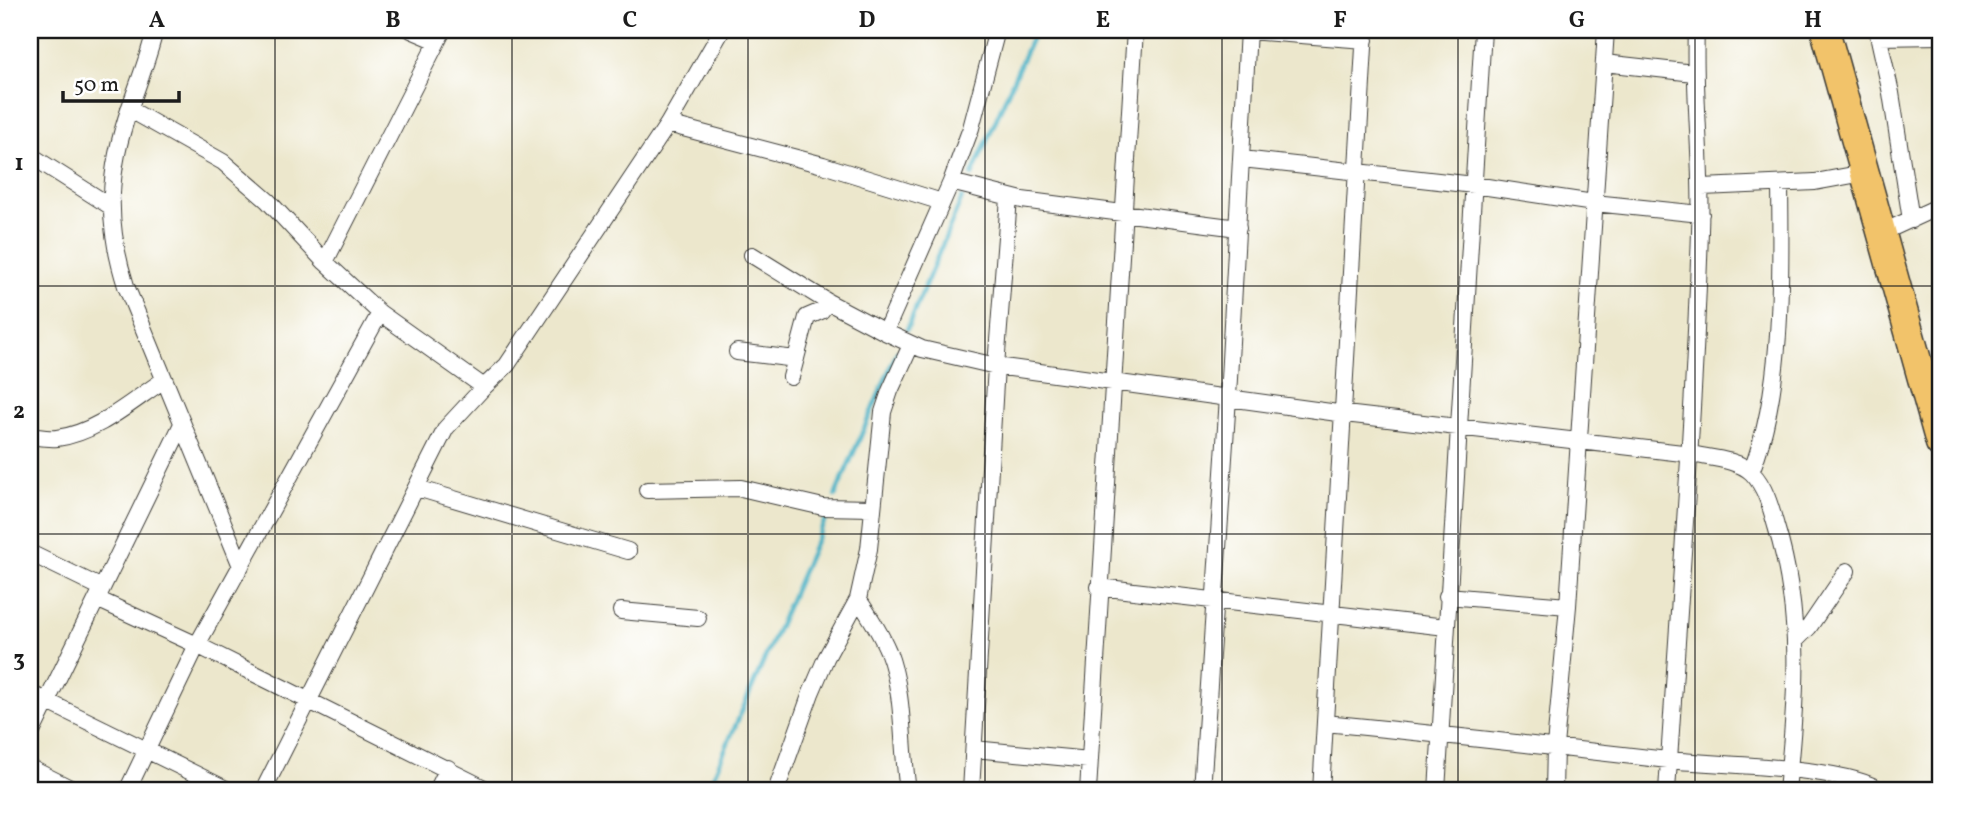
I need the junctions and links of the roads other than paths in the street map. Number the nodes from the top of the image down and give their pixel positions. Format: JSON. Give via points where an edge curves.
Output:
{"nodes":[{"id":1,"x":155,"y":30,"type":"edge"},
{"id":2,"x":411,"y":30,"type":"edge"},
{"id":3,"x":722,"y":30,"type":"edge"},
{"id":4,"x":997,"y":30,"type":"edge"},
{"id":5,"x":1135,"y":30,"type":"edge"},
{"id":6,"x":1248,"y":30,"type":"edge"},
{"id":7,"x":1483,"y":30,"type":"edge"},
{"id":8,"x":1606,"y":30,"type":"edge"},
{"id":9,"x":1696,"y":30,"type":"edge"},
{"id":10,"x":1825,"y":30,"type":"edge"},
{"id":11,"x":1878,"y":34,"type":"edge"},
{"id":12,"x":440,"y":35,"type":"edge"},
{"id":13,"x":1365,"y":35,"type":"edge"},
{"id":14,"x":1940,"y":36,"type":"edge"},
{"id":15,"x":1604,"y":63,"type":"junction"},
{"id":16,"x":1694,"y":73,"type":"junction"},
{"id":17,"x":129,"y":109,"type":"junction"},
{"id":18,"x":668,"y":124,"type":"junction"},
{"id":19,"x":30,"y":155,"type":"edge"},
{"id":20,"x":1241,"y":159,"type":"junction"},
{"id":21,"x":1356,"y":172,"type":"junction"},
{"id":22,"x":1864,"y":173,"type":"junction"},
{"id":23,"x":951,"y":182,"type":"junction"},
{"id":24,"x":1474,"y":185,"type":"junction"},
{"id":25,"x":1780,"y":185,"type":"junction"},
{"id":26,"x":1702,"y":187,"type":"junction"},
{"id":27,"x":1009,"y":198,"type":"junction"},
{"id":28,"x":942,"y":202,"type":"junction"},
{"id":29,"x":1594,"y":204,"type":"junction"},
{"id":30,"x":110,"y":206,"type":"junction"},
{"id":31,"x":1940,"y":206,"type":"edge"},
{"id":32,"x":1124,"y":213,"type":"junction"},
{"id":33,"x":1701,"y":214,"type":"junction"},
{"id":34,"x":1911,"y":219,"type":"junction"},
{"id":35,"x":1238,"y":228,"type":"junction"},
{"id":36,"x":1881,"y":233,"type":"junction"},
{"id":37,"x":752,"y":255,"type":"dead end"},
{"id":38,"x":325,"y":262,"type":"junction"},
{"id":39,"x":828,"y":302,"type":"junction"},
{"id":40,"x":380,"y":313,"type":"junction"},
{"id":41,"x":885,"y":332,"type":"junction"},
{"id":42,"x":911,"y":345,"type":"junction"},
{"id":43,"x":737,"y":352,"type":"dead end"},
{"id":44,"x":796,"y":359,"type":"junction"},
{"id":45,"x":996,"y":366,"type":"junction"},
{"id":46,"x":791,"y":377,"type":"dead end"},
{"id":47,"x":164,"y":380,"type":"junction"},
{"id":48,"x":1112,"y":383,"type":"junction"},
{"id":49,"x":484,"y":387,"type":"junction"},
{"id":50,"x":1228,"y":397,"type":"junction"},
{"id":51,"x":1345,"y":414,"type":"junction"},
{"id":52,"x":182,"y":424,"type":"junction"},
{"id":53,"x":1458,"y":427,"type":"junction"},
{"id":54,"x":30,"y":436,"type":"edge"},
{"id":55,"x":1578,"y":441,"type":"junction"},
{"id":56,"x":1940,"y":443,"type":"edge"},
{"id":57,"x":1691,"y":454,"type":"junction"},
{"id":58,"x":1751,"y":472,"type":"junction"},
{"id":59,"x":417,"y":488,"type":"junction"},
{"id":60,"x":647,"y":490,"type":"dead end"},
{"id":61,"x":872,"y":508,"type":"junction"},
{"id":62,"x":628,"y":551,"type":"dead end"},
{"id":63,"x":30,"y":553,"type":"edge"},
{"id":64,"x":241,"y":566,"type":"junction"},
{"id":65,"x":1847,"y":571,"type":"dead end"},
{"id":66,"x":1099,"y":587,"type":"junction"},
{"id":67,"x":100,"y":593,"type":"junction"},
{"id":68,"x":1447,"y":596,"type":"junction"},
{"id":69,"x":858,"y":599,"type":"junction"},
{"id":70,"x":1216,"y":600,"type":"junction"},
{"id":71,"x":1568,"y":606,"type":"junction"},
{"id":72,"x":621,"y":611,"type":"dead end"},
{"id":73,"x":1331,"y":612,"type":"junction"},
{"id":74,"x":698,"y":618,"type":"dead end"},
{"id":75,"x":1446,"y":627,"type":"junction"},
{"id":76,"x":1795,"y":641,"type":"junction"},
{"id":77,"x":197,"y":645,"type":"junction"},
{"id":78,"x":30,"y":693,"type":"edge"},
{"id":79,"x":308,"y":699,"type":"junction"},
{"id":80,"x":46,"y":701,"type":"junction"},
{"id":81,"x":1325,"y":723,"type":"junction"},
{"id":82,"x":1442,"y":734,"type":"junction"},
{"id":83,"x":30,"y":736,"type":"edge"},
{"id":84,"x":1555,"y":746,"type":"junction"},
{"id":85,"x":974,"y":749,"type":"junction"},
{"id":86,"x":146,"y":751,"type":"junction"},
{"id":87,"x":1090,"y":760,"type":"junction"},
{"id":88,"x":1669,"y":760,"type":"junction"},
{"id":89,"x":30,"y":768,"type":"edge"},
{"id":90,"x":448,"y":768,"type":"junction"},
{"id":91,"x":1789,"y":771,"type":"junction"},
{"id":92,"x":1839,"y":784,"type":"edge"},
{"id":93,"x":76,"y":791,"type":"edge"},
{"id":94,"x":127,"y":791,"type":"edge"},
{"id":95,"x":230,"y":791,"type":"edge"},
{"id":96,"x":263,"y":791,"type":"edge"},
{"id":97,"x":436,"y":791,"type":"edge"},
{"id":98,"x":490,"y":791,"type":"edge"},
{"id":99,"x":776,"y":791,"type":"edge"},
{"id":100,"x":908,"y":791,"type":"edge"},
{"id":101,"x":971,"y":791,"type":"edge"},
{"id":102,"x":1088,"y":791,"type":"edge"},
{"id":103,"x":1202,"y":791,"type":"edge"},
{"id":104,"x":1321,"y":791,"type":"edge"},
{"id":105,"x":1437,"y":791,"type":"edge"},
{"id":106,"x":1554,"y":791,"type":"edge"},
{"id":107,"x":1667,"y":791,"type":"edge"},
{"id":108,"x":1787,"y":791,"type":"edge"},
{"id":109,"x":1881,"y":791,"type":"edge"}],
"edges":[{"from":1,"to":17,"type":"street"},
{"from":2,"to":12,"type":"street"},
{"from":3,"to":18,"type":"street"},
{"from":4,"to":23,"type":"street","via":[[975,117]]},
{"from":5,"to":32,"type":"street"},
{"from":6,"to":13,"type":"street"},
{"from":6,"to":20,"type":"street"},
{"from":7,"to":24,"type":"street"},
{"from":8,"to":15,"type":"street"},
{"from":9,"to":16,"type":"street"},
{"from":10,"to":22,"type":"highway"},
{"from":11,"to":14,"type":"street"},
{"from":11,"to":34,"type":"street"},
{"from":12,"to":38,"type":"street"},
{"from":13,"to":21,"type":"street"},
{"from":15,"to":16,"type":"street"},
{"from":15,"to":29,"type":"street"},
{"from":16,"to":26,"type":"street"},
{"from":17,"to":30,"type":"street","via":[[117,148]]},
{"from":17,"to":38,"type":"street","via":[[223,162],[268,201]]},
{"from":18,"to":28,"type":"street"},
{"from":18,"to":49,"type":"street","via":[[507,365]]},
{"from":19,"to":30,"type":"street"},
{"from":20,"to":21,"type":"street"},
{"from":20,"to":35,"type":"street"},
{"from":21,"to":24,"type":"street"},
{"from":21,"to":51,"type":"street"},
{"from":22,"to":25,"type":"street"},
{"from":22,"to":36,"type":"highway"},
{"from":23,"to":27,"type":"street"},
{"from":23,"to":28,"type":"street"},
{"from":24,"to":29,"type":"street"},
{"from":24,"to":53,"type":"street"},
{"from":25,"to":26,"type":"street"},
{"from":25,"to":58,"type":"street","via":[[1775,353],[1761,447]]},
{"from":26,"to":33,"type":"street"},
{"from":27,"to":32,"type":"street"},
{"from":27,"to":45,"type":"street"},
{"from":28,"to":41,"type":"street"},
{"from":29,"to":33,"type":"street"},
{"from":29,"to":55,"type":"street"},
{"from":30,"to":47,"type":"street","via":[[117,260]]},
{"from":31,"to":34,"type":"street"},
{"from":32,"to":35,"type":"street"},
{"from":32,"to":48,"type":"street"},
{"from":33,"to":57,"type":"street"},
{"from":34,"to":36,"type":"street"},
{"from":35,"to":50,"type":"street"},
{"from":36,"to":56,"type":"highway"},
{"from":37,"to":39,"type":"street"},
{"from":38,"to":40,"type":"street"},
{"from":39,"to":41,"type":"street"},
{"from":39,"to":44,"type":"street","via":[[807,317]]},
{"from":40,"to":49,"type":"street"},
{"from":40,"to":64,"type":"street"},
{"from":41,"to":42,"type":"street"},
{"from":42,"to":45,"type":"street"},
{"from":42,"to":61,"type":"street","via":[[883,412]]},
{"from":43,"to":44,"type":"street"},
{"from":44,"to":46,"type":"street"},
{"from":45,"to":48,"type":"street"},
{"from":45,"to":85,"type":"street"},
{"from":47,"to":52,"type":"street"},
{"from":47,"to":54,"type":"street","via":[[78,433],[55,438]]},
{"from":48,"to":50,"type":"street"},
{"from":48,"to":66,"type":"street"},
{"from":49,"to":59,"type":"street","via":[[446,428]]},
{"from":50,"to":51,"type":"street"},
{"from":50,"to":70,"type":"street"},
{"from":51,"to":53,"type":"street"},
{"from":51,"to":73,"type":"street"},
{"from":52,"to":64,"type":"street"},
{"from":52,"to":67,"type":"street"},
{"from":53,"to":55,"type":"street"},
{"from":53,"to":68,"type":"street"},
{"from":55,"to":57,"type":"street"},
{"from":55,"to":71,"type":"street"},
{"from":57,"to":58,"type":"street"},
{"from":57,"to":88,"type":"street"},
{"from":58,"to":76,"type":"street","via":[[1770,504],[1784,552],[1793,595]]},
{"from":59,"to":62,"type":"street"},
{"from":59,"to":79,"type":"street"},
{"from":60,"to":61,"type":"street","via":[[741,488],[823,507]]},
{"from":61,"to":69,"type":"street"},
{"from":63,"to":67,"type":"street"},
{"from":64,"to":77,"type":"street"},
{"from":65,"to":76,"type":"street"},
{"from":66,"to":70,"type":"street"},
{"from":66,"to":87,"type":"street"},
{"from":67,"to":77,"type":"street"},
{"from":67,"to":80,"type":"street"},
{"from":68,"to":71,"type":"street"},
{"from":68,"to":75,"type":"street"},
{"from":69,"to":99,"type":"street","via":[[811,693]]},
{"from":69,"to":100,"type":"street","via":[[888,651],[896,678]]},
{"from":70,"to":73,"type":"street"},
{"from":70,"to":103,"type":"street"},
{"from":71,"to":84,"type":"street"},
{"from":72,"to":74,"type":"street"},
{"from":73,"to":75,"type":"street"},
{"from":73,"to":81,"type":"street"},
{"from":75,"to":82,"type":"street"},
{"from":76,"to":91,"type":"street"},
{"from":77,"to":79,"type":"street"},
{"from":77,"to":86,"type":"street"},
{"from":78,"to":80,"type":"street"},
{"from":79,"to":90,"type":"street"},
{"from":79,"to":96,"type":"street"},
{"from":80,"to":83,"type":"street"},
{"from":80,"to":86,"type":"street"},
{"from":81,"to":82,"type":"street"},
{"from":81,"to":104,"type":"street"},
{"from":82,"to":84,"type":"street"},
{"from":82,"to":105,"type":"street"},
{"from":84,"to":88,"type":"street"},
{"from":84,"to":106,"type":"street"},
{"from":85,"to":87,"type":"street"},
{"from":85,"to":101,"type":"street"},
{"from":86,"to":94,"type":"street"},
{"from":86,"to":95,"type":"street"},
{"from":87,"to":102,"type":"street"},
{"from":88,"to":91,"type":"street"},
{"from":88,"to":107,"type":"street"},
{"from":89,"to":93,"type":"street"},
{"from":90,"to":97,"type":"street"},
{"from":90,"to":98,"type":"street"},
{"from":91,"to":92,"type":"street"},
{"from":91,"to":108,"type":"street"},
{"from":92,"to":109,"type":"street","via":[[1860,780]]}]}
